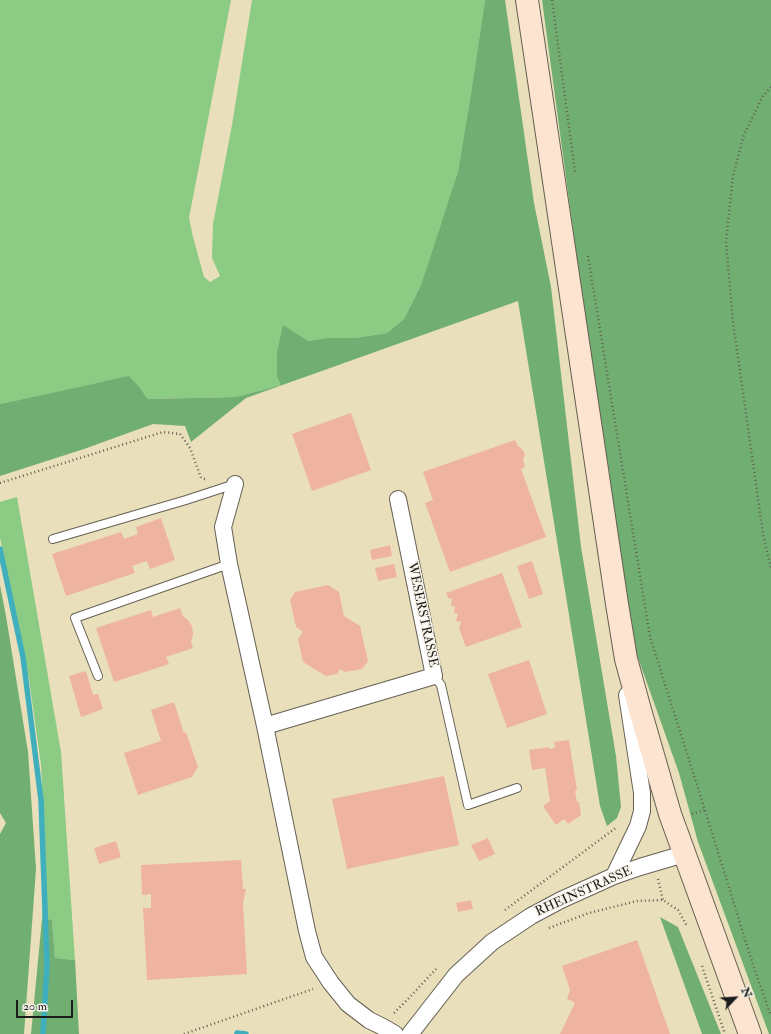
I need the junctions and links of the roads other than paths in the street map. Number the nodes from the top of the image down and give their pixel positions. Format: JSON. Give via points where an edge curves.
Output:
{"nodes":[{"id":1,"x":527,"y":0,"type":"edge"},
{"id":2,"x":235,"y":484,"type":"joint"},
{"id":3,"x":398,"y":499,"type":"dead end"},
{"id":4,"x":53,"y":539,"type":"dead end"},
{"id":5,"x":229,"y":564,"type":"junction"},
{"id":6,"x":626,"y":659,"type":"junction"},
{"id":7,"x":98,"y":676,"type":"dead end"},
{"id":8,"x":434,"y":676,"type":"junction"},
{"id":9,"x":265,"y":726,"type":"junction"},
{"id":10,"x":516,"y":788,"type":"dead end"},
{"id":11,"x":684,"y":854,"type":"junction"},
{"id":12,"x":614,"y":876,"type":"junction"},
{"id":13,"x":395,"y":1034,"type":"edge"},
{"id":14,"x":410,"y":1034,"type":"edge"},
{"id":15,"x":750,"y":1034,"type":"edge"}],
"edges":[{"from":1,"to":6,"type":"main road"},
{"from":2,"to":4,"type":"lane"},
{"from":2,"to":5,"type":"street","via":[[223,527]]},
{"from":3,"to":8,"type":"street","name":"WESERSTRASSE"},
{"from":5,"to":7,"type":"lane","via":[[75,618]]},
{"from":5,"to":9,"type":"street"},
{"from":6,"to":11,"type":"main road","via":[[670,814]]},
{"from":6,"to":12,"type":"street","via":[[624,675],[642,793],[642,811],[638,826]]},
{"from":8,"to":9,"type":"street","name":"WESERSTRASSE"},
{"from":8,"to":10,"type":"lane","via":[[441,685],[468,805]]},
{"from":9,"to":13,"type":"street","via":[[314,957],[348,1004],[369,1020]]},
{"from":11,"to":12,"type":"street","name":"RHEINSTRASSE"},
{"from":11,"to":15,"type":"main road"},
{"from":12,"to":14,"type":"street","name":"RHEINSTRASSE","via":[[530,916],[492,942],[456,975]]}]}
